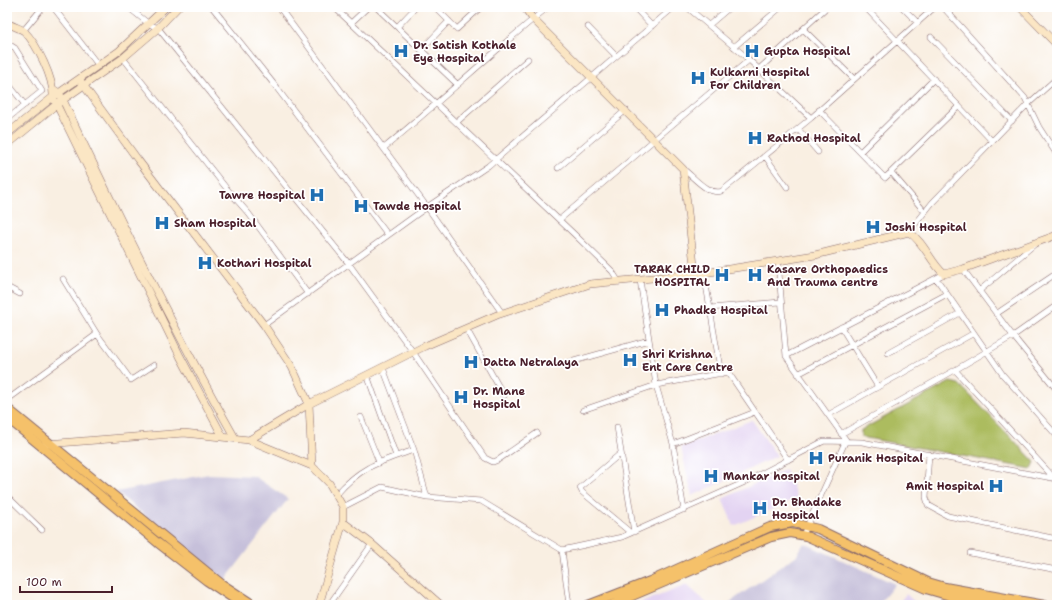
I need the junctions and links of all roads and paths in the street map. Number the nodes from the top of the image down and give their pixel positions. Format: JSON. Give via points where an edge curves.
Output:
{"nodes":[{"id":1,"x":43,"y":7,"type":"edge"},
{"id":2,"x":53,"y":7,"type":"edge"},
{"id":3,"x":128,"y":7,"type":"edge"},
{"id":4,"x":166,"y":7,"type":"edge"},
{"id":5,"x":178,"y":7,"type":"edge"},
{"id":6,"x":212,"y":7,"type":"edge"},
{"id":7,"x":280,"y":7,"type":"edge"},
{"id":8,"x":334,"y":7,"type":"edge"},
{"id":9,"x":368,"y":7,"type":"edge"},
{"id":10,"x":376,"y":7,"type":"edge"},
{"id":11,"x":416,"y":7,"type":"edge"},
{"id":12,"x":435,"y":7,"type":"edge"},
{"id":13,"x":481,"y":7,"type":"edge"},
{"id":14,"x":524,"y":7,"type":"edge"},
{"id":15,"x":548,"y":7,"type":"edge"},
{"id":16,"x":634,"y":7,"type":"edge"},
{"id":17,"x":674,"y":7,"type":"edge"},
{"id":18,"x":687,"y":7,"type":"edge"},
{"id":19,"x":730,"y":7,"type":"edge"},
{"id":20,"x":781,"y":7,"type":"edge"},
{"id":21,"x":827,"y":7,"type":"edge"},
{"id":22,"x":865,"y":7,"type":"edge"},
{"id":23,"x":902,"y":7,"type":"edge"},
{"id":24,"x":935,"y":7,"type":"edge"},
{"id":25,"x":943,"y":7,"type":"edge"},
{"id":26,"x":1020,"y":7,"type":"edge"},
{"id":27,"x":533,"y":19,"type":"junction"},
{"id":28,"x":449,"y":21,"type":"junction"},
{"id":29,"x":7,"y":23,"type":"edge"},
{"id":30,"x":351,"y":23,"type":"junction"},
{"id":31,"x":918,"y":23,"type":"junction"},
{"id":32,"x":149,"y":24,"type":"junction"},
{"id":33,"x":652,"y":26,"type":"junction"},
{"id":34,"x":709,"y":26,"type":"junction"},
{"id":35,"x":397,"y":27,"type":"junction"},
{"id":36,"x":588,"y":27,"type":"dead end"},
{"id":37,"x":158,"y":28,"type":"junction"},
{"id":38,"x":803,"y":29,"type":"junction"},
{"id":39,"x":23,"y":31,"type":"junction"},
{"id":40,"x":932,"y":37,"type":"dead end"},
{"id":41,"x":897,"y":41,"type":"junction"},
{"id":42,"x":7,"y":43,"type":"edge"},
{"id":43,"x":1057,"y":45,"type":"edge"},
{"id":44,"x":734,"y":48,"type":"junction"},
{"id":45,"x":421,"y":50,"type":"junction"},
{"id":46,"x":616,"y":56,"type":"junction"},
{"id":47,"x":123,"y":58,"type":"junction"},
{"id":48,"x":528,"y":59,"type":"dead end"},
{"id":49,"x":749,"y":60,"type":"junction"},
{"id":50,"x":99,"y":66,"type":"junction"},
{"id":51,"x":758,"y":69,"type":"junction"},
{"id":52,"x":592,"y":78,"type":"junction"},
{"id":53,"x":1057,"y":78,"type":"edge"},
{"id":54,"x":854,"y":79,"type":"junction"},
{"id":55,"x":934,"y":79,"type":"junction"},
{"id":56,"x":7,"y":82,"type":"edge"},
{"id":57,"x":81,"y":82,"type":"junction"},
{"id":58,"x":458,"y":85,"type":"junction"},
{"id":59,"x":57,"y":97,"type":"junction"},
{"id":60,"x":437,"y":104,"type":"junction"},
{"id":61,"x":25,"y":105,"type":"junction"},
{"id":62,"x":1027,"y":105,"type":"junction"},
{"id":63,"x":959,"y":106,"type":"junction"},
{"id":64,"x":626,"y":110,"type":"junction"},
{"id":65,"x":819,"y":110,"type":"junction"},
{"id":66,"x":811,"y":118,"type":"junction"},
{"id":67,"x":7,"y":119,"type":"edge"},
{"id":68,"x":1012,"y":121,"type":"junction"},
{"id":69,"x":457,"y":122,"type":"junction"},
{"id":70,"x":798,"y":129,"type":"junction"},
{"id":71,"x":7,"y":134,"type":"edge"},
{"id":72,"x":656,"y":140,"type":"junction"},
{"id":73,"x":992,"y":141,"type":"junction"},
{"id":74,"x":7,"y":145,"type":"edge"},
{"id":75,"x":384,"y":148,"type":"junction"},
{"id":76,"x":818,"y":152,"type":"dead end"},
{"id":77,"x":860,"y":152,"type":"junction"},
{"id":78,"x":1057,"y":155,"type":"edge"},
{"id":79,"x":765,"y":156,"type":"junction"},
{"id":80,"x":496,"y":160,"type":"junction"},
{"id":81,"x":558,"y":168,"type":"dead end"},
{"id":82,"x":683,"y":169,"type":"junction"},
{"id":83,"x":891,"y":172,"type":"junction"},
{"id":84,"x":787,"y":187,"type":"dead end"},
{"id":85,"x":427,"y":207,"type":"junction"},
{"id":86,"x":925,"y":212,"type":"junction"},
{"id":87,"x":559,"y":220,"type":"junction"},
{"id":88,"x":909,"y":232,"type":"junction"},
{"id":89,"x":388,"y":235,"type":"junction"},
{"id":90,"x":1057,"y":235,"type":"edge"},
{"id":91,"x":1038,"y":242,"type":"junction"},
{"id":92,"x":778,"y":261,"type":"junction"},
{"id":93,"x":137,"y":262,"type":"junction"},
{"id":94,"x":349,"y":264,"type":"junction"},
{"id":95,"x":963,"y":269,"type":"junction"},
{"id":96,"x":704,"y":273,"type":"junction"},
{"id":97,"x":1057,"y":273,"type":"edge"},
{"id":98,"x":695,"y":274,"type":"junction"},
{"id":99,"x":944,"y":274,"type":"junction"},
{"id":100,"x":63,"y":278,"type":"dead end"},
{"id":101,"x":936,"y":278,"type":"junction"},
{"id":102,"x":640,"y":280,"type":"junction"},
{"id":103,"x":619,"y":282,"type":"junction"},
{"id":104,"x":7,"y":287,"type":"edge"},
{"id":105,"x":979,"y":291,"type":"junction"},
{"id":106,"x":20,"y":294,"type":"dead end"},
{"id":107,"x":308,"y":294,"type":"junction"},
{"id":108,"x":947,"y":294,"type":"junction"},
{"id":109,"x":780,"y":302,"type":"junction"},
{"id":110,"x":1057,"y":305,"type":"edge"},
{"id":111,"x":710,"y":308,"type":"junction"},
{"id":112,"x":502,"y":313,"type":"junction"},
{"id":113,"x":960,"y":313,"type":"junction"},
{"id":114,"x":996,"y":314,"type":"junction"},
{"id":115,"x":264,"y":325,"type":"junction"},
{"id":116,"x":841,"y":327,"type":"junction"},
{"id":117,"x":466,"y":328,"type":"junction"},
{"id":118,"x":974,"y":333,"type":"junction"},
{"id":119,"x":97,"y":334,"type":"junction"},
{"id":120,"x":1013,"y":336,"type":"junction"},
{"id":121,"x":649,"y":340,"type":"junction"},
{"id":122,"x":851,"y":346,"type":"junction"},
{"id":123,"x":987,"y":351,"type":"junction"},
{"id":124,"x":413,"y":352,"type":"junction"},
{"id":125,"x":888,"y":353,"type":"dead end"},
{"id":126,"x":786,"y":356,"type":"junction"},
{"id":127,"x":563,"y":364,"type":"dead end"},
{"id":128,"x":154,"y":365,"type":"dead end"},
{"id":129,"x":383,"y":368,"type":"junction"},
{"id":130,"x":955,"y":370,"type":"junction"},
{"id":131,"x":721,"y":374,"type":"junction"},
{"id":132,"x":798,"y":374,"type":"junction"},
{"id":133,"x":367,"y":375,"type":"junction"},
{"id":134,"x":656,"y":385,"type":"junction"},
{"id":135,"x":878,"y":387,"type":"junction"},
{"id":136,"x":1057,"y":390,"type":"edge"},
{"id":137,"x":504,"y":396,"type":"dead end"},
{"id":138,"x":7,"y":400,"type":"edge"},
{"id":139,"x":309,"y":404,"type":"junction"},
{"id":140,"x":7,"y":408,"type":"edge"},
{"id":141,"x":583,"y":410,"type":"dead end"},
{"id":142,"x":755,"y":412,"type":"junction"},
{"id":143,"x":828,"y":415,"type":"junction"},
{"id":144,"x":361,"y":417,"type":"dead end"},
{"id":145,"x":7,"y":418,"type":"edge"},
{"id":146,"x":617,"y":427,"type":"dead end"},
{"id":147,"x":538,"y":433,"type":"dead end"},
{"id":148,"x":842,"y":434,"type":"junction"},
{"id":149,"x":1057,"y":436,"type":"edge"},
{"id":150,"x":223,"y":437,"type":"junction"},
{"id":151,"x":235,"y":438,"type":"junction"},
{"id":152,"x":248,"y":440,"type":"junction"},
{"id":153,"x":846,"y":440,"type":"junction"},
{"id":154,"x":40,"y":444,"type":"junction"},
{"id":155,"x":49,"y":444,"type":"junction"},
{"id":156,"x":673,"y":444,"type":"junction"},
{"id":157,"x":414,"y":450,"type":"junction"},
{"id":158,"x":621,"y":452,"type":"junction"},
{"id":159,"x":929,"y":454,"type":"junction"},
{"id":160,"x":396,"y":456,"type":"junction"},
{"id":161,"x":788,"y":460,"type":"junction"},
{"id":162,"x":379,"y":462,"type":"junction"},
{"id":163,"x":312,"y":466,"type":"junction"},
{"id":164,"x":1056,"y":479,"type":"edge"},
{"id":165,"x":426,"y":494,"type":"junction"},
{"id":166,"x":7,"y":496,"type":"edge"},
{"id":167,"x":336,"y":496,"type":"junction"},
{"id":168,"x":343,"y":507,"type":"junction"},
{"id":169,"x":684,"y":510,"type":"junction"},
{"id":170,"x":343,"y":522,"type":"junction"},
{"id":171,"x":806,"y":525,"type":"junction"},
{"id":172,"x":42,"y":530,"type":"dead end"},
{"id":173,"x":633,"y":532,"type":"junction"},
{"id":174,"x":803,"y":535,"type":"junction"},
{"id":175,"x":1057,"y":539,"type":"edge"},
{"id":176,"x":372,"y":544,"type":"junction"},
{"id":177,"x":562,"y":550,"type":"junction"},
{"id":178,"x":970,"y":553,"type":"dead end"},
{"id":179,"x":1057,"y":570,"type":"edge"},
{"id":180,"x":1002,"y":603,"type":"edge"},
{"id":181,"x":243,"y":605,"type":"edge"},
{"id":182,"x":254,"y":605,"type":"edge"},
{"id":183,"x":319,"y":605,"type":"edge"},
{"id":184,"x":329,"y":605,"type":"edge"},
{"id":185,"x":441,"y":605,"type":"edge"},
{"id":186,"x":569,"y":605,"type":"edge"},
{"id":187,"x":588,"y":605,"type":"edge"},
{"id":188,"x":611,"y":605,"type":"edge"},
{"id":189,"x":1045,"y":605,"type":"edge"}],
"edges":[{"from":1,"to":39,"type":"street"},
{"from":2,"to":50,"type":"street"},
{"from":3,"to":32,"type":"street"},
{"from":4,"to":32,"type":"street"},
{"from":5,"to":37,"type":"street"},
{"from":6,"to":89,"type":"street"},
{"from":7,"to":75,"type":"street"},
{"from":8,"to":30,"type":"street"},
{"from":9,"to":30,"type":"street"},
{"from":10,"to":35,"type":"street"},
{"from":11,"to":35,"type":"street"},
{"from":12,"to":28,"type":"street"},
{"from":13,"to":28,"type":"street","via":[[457,29]]},
{"from":14,"to":27,"type":"street"},
{"from":15,"to":27,"type":"street"},
{"from":16,"to":33,"type":"street"},
{"from":17,"to":33,"type":"street"},
{"from":18,"to":34,"type":"street"},
{"from":19,"to":34,"type":"street"},
{"from":20,"to":44,"type":"street"},
{"from":21,"to":38,"type":"street"},
{"from":22,"to":41,"type":"street"},
{"from":23,"to":31,"type":"street"},
{"from":24,"to":31,"type":"street"},
{"from":25,"to":62,"type":"street","via":[[1024,98]]},
{"from":26,"to":43,"type":"street"},
{"from":27,"to":52,"type":"street"},
{"from":27,"to":58,"type":"street"},
{"from":28,"to":45,"type":"street"},
{"from":29,"to":39,"type":"street"},
{"from":30,"to":60,"type":"street"},
{"from":31,"to":41,"type":"street"},
{"from":32,"to":37,"type":"street"},
{"from":32,"to":50,"type":"street"},
{"from":33,"to":46,"type":"street"},
{"from":34,"to":44,"type":"street"},
{"from":35,"to":45,"type":"street"},
{"from":36,"to":46,"type":"street"},
{"from":37,"to":47,"type":"street"},
{"from":37,"to":94,"type":"street"},
{"from":38,"to":51,"type":"street"},
{"from":38,"to":54,"type":"street"},
{"from":39,"to":59,"type":"street","via":[[37,48]]},
{"from":40,"to":68,"type":"street"},
{"from":41,"to":54,"type":"street"},
{"from":41,"to":55,"type":"street"},
{"from":42,"to":61,"type":"street","via":[[15,48],[42,88],[40,94]]},
{"from":44,"to":49,"type":"street"},
{"from":45,"to":58,"type":"street"},
{"from":46,"to":52,"type":"street"},
{"from":47,"to":57,"type":"street"},
{"from":47,"to":107,"type":"street","via":[[258,225]]},
{"from":48,"to":69,"type":"street"},
{"from":49,"to":51,"type":"street"},
{"from":49,"to":72,"type":"street"},
{"from":50,"to":57,"type":"street"},
{"from":51,"to":66,"type":"street"},
{"from":52,"to":64,"type":"street"},
{"from":52,"to":80,"type":"street"},
{"from":53,"to":62,"type":"street"},
{"from":54,"to":65,"type":"street"},
{"from":55,"to":63,"type":"street"},
{"from":55,"to":77,"type":"street"},
{"from":56,"to":61,"type":"street"},
{"from":57,"to":59,"type":"street"},
{"from":57,"to":115,"type":"street"},
{"from":58,"to":60,"type":"street"},
{"from":59,"to":71,"type":"street"},
{"from":59,"to":74,"type":"street"},
{"from":59,"to":93,"type":"street"},
{"from":60,"to":69,"type":"street"},
{"from":60,"to":75,"type":"street"},
{"from":61,"to":67,"type":"street"},
{"from":62,"to":68,"type":"street"},
{"from":62,"to":78,"type":"street"},
{"from":63,"to":73,"type":"street"},
{"from":63,"to":83,"type":"street"},
{"from":64,"to":72,"type":"street"},
{"from":64,"to":81,"type":"street"},
{"from":65,"to":66,"type":"street"},
{"from":65,"to":77,"type":"street"},
{"from":66,"to":70,"type":"street"},
{"from":68,"to":73,"type":"street"},
{"from":69,"to":80,"type":"street"},
{"from":70,"to":76,"type":"street"},
{"from":70,"to":79,"type":"street"},
{"from":72,"to":82,"type":"street"},
{"from":72,"to":87,"type":"street"},
{"from":73,"to":86,"type":"street"},
{"from":75,"to":85,"type":"street"},
{"from":77,"to":83,"type":"street","via":[[883,177],[886,178]]},
{"from":79,"to":82,"type":"street","via":[[717,193],[710,191]]},
{"from":79,"to":84,"type":"street"},
{"from":80,"to":85,"type":"street"},
{"from":80,"to":87,"type":"street"},
{"from":82,"to":98,"type":"street"},
{"from":83,"to":86,"type":"street"},
{"from":85,"to":89,"type":"street"},
{"from":85,"to":112,"type":"street"},
{"from":86,"to":88,"type":"street"},
{"from":87,"to":103,"type":"street","via":[[612,270]]},
{"from":88,"to":92,"type":"street","via":[[815,255]]},
{"from":88,"to":99,"type":"street","via":[[918,238],[935,266]]},
{"from":89,"to":94,"type":"street"},
{"from":90,"to":91,"type":"street"},
{"from":91,"to":95,"type":"street"},
{"from":91,"to":105,"type":"street"},
{"from":92,"to":96,"type":"street"},
{"from":92,"to":109,"type":"street"},
{"from":93,"to":150,"type":"street","via":[[180,356]]},
{"from":93,"to":151,"type":"street"},
{"from":94,"to":107,"type":"street"},
{"from":94,"to":124,"type":"street"},
{"from":95,"to":99,"type":"street"},
{"from":95,"to":105,"type":"street"},
{"from":96,"to":98,"type":"street"},
{"from":96,"to":111,"type":"street"},
{"from":97,"to":114,"type":"street"},
{"from":98,"to":102,"type":"street"},
{"from":99,"to":101,"type":"street"},
{"from":100,"to":119,"type":"street"},
{"from":101,"to":108,"type":"street"},
{"from":101,"to":116,"type":"street"},
{"from":102,"to":103,"type":"street"},
{"from":102,"to":121,"type":"street"},
{"from":103,"to":112,"type":"street","via":[[590,284]]},
{"from":104,"to":106,"type":"street"},
{"from":105,"to":114,"type":"street"},
{"from":107,"to":115,"type":"street"},
{"from":108,"to":113,"type":"street"},
{"from":108,"to":122,"type":"street"},
{"from":109,"to":111,"type":"street"},
{"from":109,"to":126,"type":"street"},
{"from":110,"to":120,"type":"street"},
{"from":111,"to":131,"type":"street"},
{"from":112,"to":117,"type":"street"},
{"from":113,"to":118,"type":"street"},
{"from":113,"to":125,"type":"street"},
{"from":114,"to":120,"type":"street"},
{"from":115,"to":139,"type":"street","via":[[292,367]]},
{"from":116,"to":122,"type":"street"},
{"from":116,"to":126,"type":"street"},
{"from":117,"to":124,"type":"street"},
{"from":117,"to":137,"type":"street"},
{"from":118,"to":123,"type":"street"},
{"from":118,"to":135,"type":"street"},
{"from":119,"to":128,"type":"street","via":[[131,380]]},
{"from":119,"to":138,"type":"street"},
{"from":120,"to":123,"type":"street"},
{"from":120,"to":136,"type":"street"},
{"from":121,"to":127,"type":"street"},
{"from":121,"to":134,"type":"street"},
{"from":122,"to":132,"type":"street"},
{"from":122,"to":135,"type":"street"},
{"from":123,"to":130,"type":"street"},
{"from":123,"to":149,"type":"street","via":[[1002,375]]},
{"from":124,"to":129,"type":"street"},
{"from":124,"to":147,"type":"street","via":[[488,461],[498,460]]},
{"from":126,"to":132,"type":"street"},
{"from":129,"to":133,"type":"street"},
{"from":129,"to":157,"type":"street"},
{"from":130,"to":148,"type":"street"},
{"from":130,"to":164,"type":"street"},
{"from":131,"to":134,"type":"street"},
{"from":131,"to":142,"type":"street","via":[[728,372]]},
{"from":132,"to":143,"type":"street"},
{"from":133,"to":139,"type":"street"},
{"from":133,"to":160,"type":"street"},
{"from":134,"to":141,"type":"street"},
{"from":134,"to":156,"type":"street"},
{"from":135,"to":143,"type":"street"},
{"from":139,"to":152,"type":"street"},
{"from":139,"to":163,"type":"street"},
{"from":140,"to":155,"type":"main road"},
{"from":142,"to":156,"type":"street"},
{"from":142,"to":161,"type":"street"},
{"from":143,"to":148,"type":"street"},
{"from":144,"to":162,"type":"street"},
{"from":145,"to":154,"type":"main road"},
{"from":146,"to":158,"type":"street"},
{"from":148,"to":153,"type":"street"},
{"from":150,"to":151,"type":"street"},
{"from":150,"to":155,"type":"street","via":[[184,432]]},
{"from":151,"to":152,"type":"street"},
{"from":152,"to":163,"type":"street"},
{"from":153,"to":159,"type":"street"},
{"from":153,"to":161,"type":"street","via":[[824,441]]},
{"from":153,"to":171,"type":"street"},
{"from":154,"to":155,"type":"street"},
{"from":154,"to":181,"type":"main road","via":[[158,543],[213,586]]},
{"from":155,"to":182,"type":"main road","via":[[222,584]]},
{"from":156,"to":169,"type":"street"},
{"from":157,"to":160,"type":"street"},
{"from":157,"to":165,"type":"street"},
{"from":158,"to":173,"type":"street"},
{"from":158,"to":173,"type":"street","via":[[580,488]]},
{"from":159,"to":164,"type":"street"},
{"from":159,"to":175,"type":"street","via":[[926,497],[928,505],[948,516]]},
{"from":160,"to":162,"type":"street"},
{"from":161,"to":169,"type":"street"},
{"from":162,"to":167,"type":"street","via":[[350,479]]},
{"from":163,"to":167,"type":"street","via":[[322,474]]},
{"from":165,"to":168,"type":"street","via":[[382,487]]},
{"from":165,"to":177,"type":"street","via":[[481,500]]},
{"from":166,"to":172,"type":"street"},
{"from":167,"to":168,"type":"street"},
{"from":168,"to":170,"type":"street"},
{"from":169,"to":173,"type":"street"},
{"from":170,"to":176,"type":"street"},
{"from":170,"to":183,"type":"street"},
{"from":171,"to":174,"type":"street"},
{"from":171,"to":180,"type":"main road","via":[[928,582]]},
{"from":171,"to":187,"type":"main road","via":[[793,523],[770,527],[650,581]]},
{"from":173,"to":177,"type":"street","via":[[622,537]]},
{"from":174,"to":180,"type":"main road","via":[[926,589],[950,596]]},
{"from":174,"to":188,"type":"main road","via":[[790,533],[771,538]]},
{"from":176,"to":184,"type":"street"},
{"from":176,"to":185,"type":"street"},
{"from":177,"to":186,"type":"street"},
{"from":178,"to":179,"type":"street"},
{"from":180,"to":189,"type":"main road"}]}
